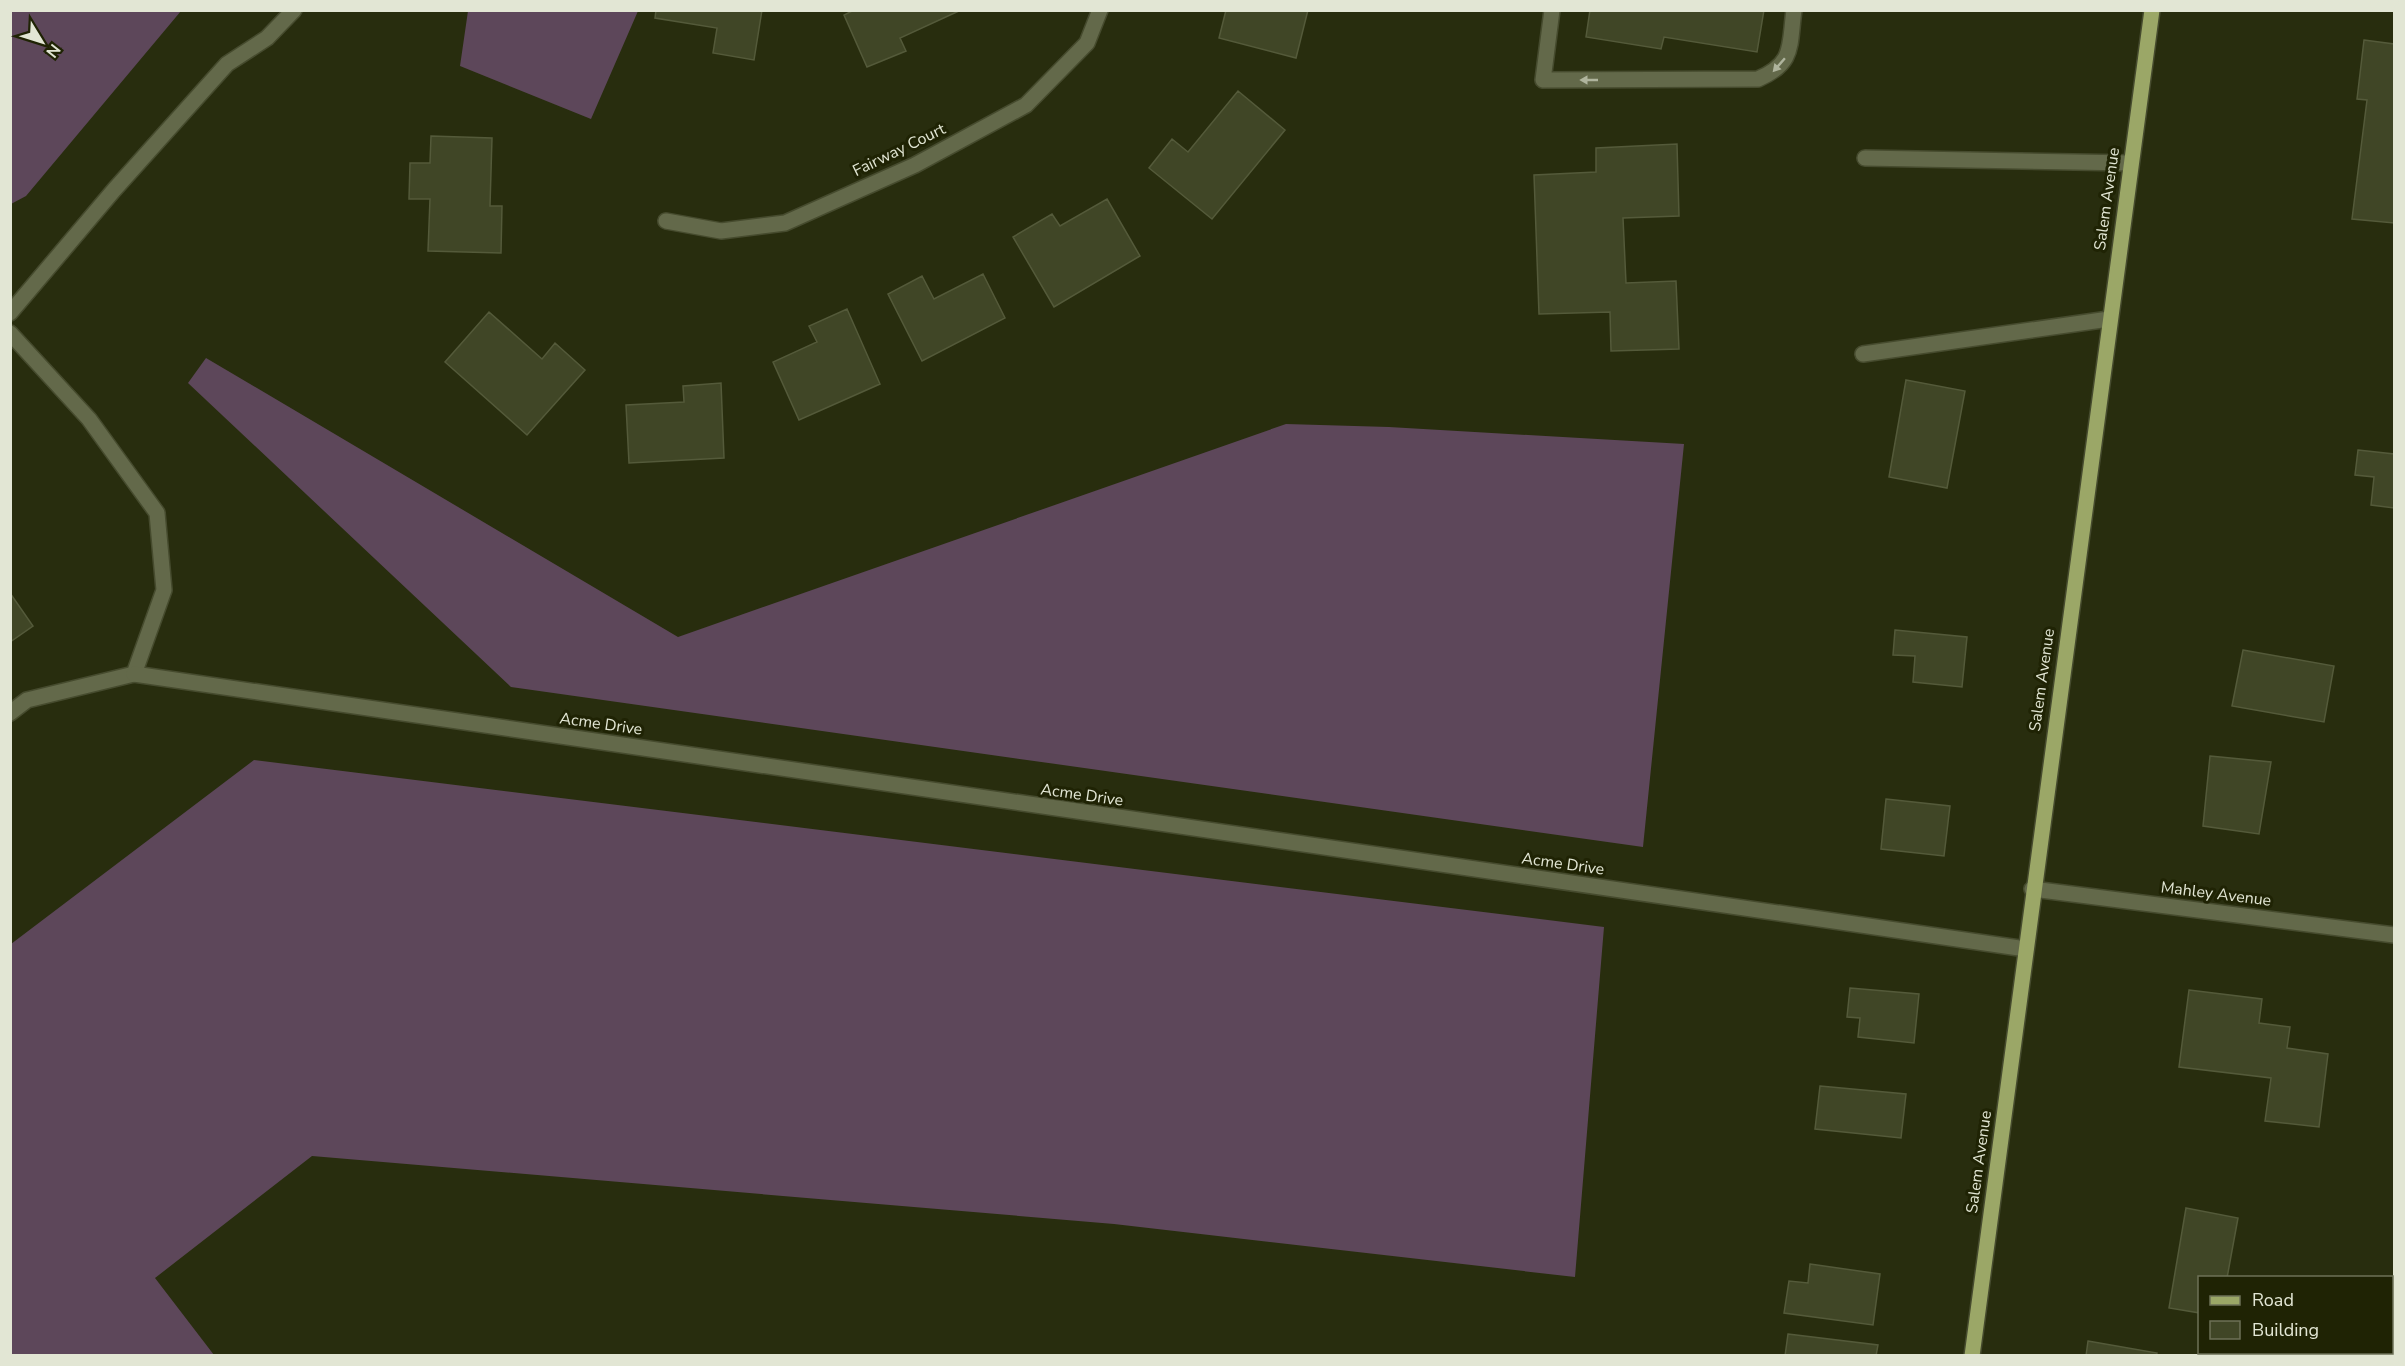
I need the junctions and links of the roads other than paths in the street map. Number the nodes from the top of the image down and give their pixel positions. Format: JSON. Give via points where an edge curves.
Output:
{"nodes":[{"id":1,"x":294,"y":10,"type":"edge"},
{"id":2,"x":1100,"y":10,"type":"edge"},
{"id":3,"x":1552,"y":10,"type":"edge"},
{"id":4,"x":1794,"y":10,"type":"edge"},
{"id":5,"x":2152,"y":10,"type":"edge"},
{"id":6,"x":1865,"y":158,"type":"dead end"},
{"id":7,"x":2130,"y":163,"type":"junction"},
{"id":8,"x":666,"y":221,"type":"dead end"},
{"id":9,"x":10,"y":313,"type":"edge"},
{"id":10,"x":2109,"y":319,"type":"junction"},
{"id":11,"x":10,"y":333,"type":"edge"},
{"id":12,"x":1863,"y":354,"type":"dead end"},
{"id":13,"x":134,"y":674,"type":"junction"},
{"id":14,"x":10,"y":712,"type":"edge"},
{"id":15,"x":2032,"y":888,"type":"junction"},
{"id":16,"x":2394,"y":935,"type":"edge"},
{"id":17,"x":2026,"y":948,"type":"junction"},
{"id":18,"x":1972,"y":1356,"type":"edge"}],
"edges":[{"from":1,"to":9,"type":"street","via":[[267,38],[226,64]]},
{"from":2,"to":8,"type":"street","name":"Fairway Court","via":[[1087,43],[1026,105],[915,165],[785,224],[721,231]]},
{"from":4,"to":3,"type":"street","one_way":true,"via":[[1788,53],[1778,70],[1758,79],[1543,80]]},
{"from":5,"to":7,"type":"main road","name":"Salem Avenue"},
{"from":6,"to":7,"type":"street"},
{"from":7,"to":10,"type":"main road","name":"Salem Avenue"},
{"from":10,"to":12,"type":"street"},
{"from":10,"to":15,"type":"main road","name":"Salem Avenue"},
{"from":11,"to":13,"type":"street","via":[[89,419],[157,513],[164,590]]},
{"from":13,"to":14,"type":"street","via":[[27,700]]},
{"from":13,"to":17,"type":"street","name":"Acme Drive"},
{"from":15,"to":16,"type":"street","name":"Mahley Avenue"},
{"from":15,"to":17,"type":"main road","name":"Salem Avenue"},
{"from":17,"to":18,"type":"main road","name":"Salem Avenue"}]}
